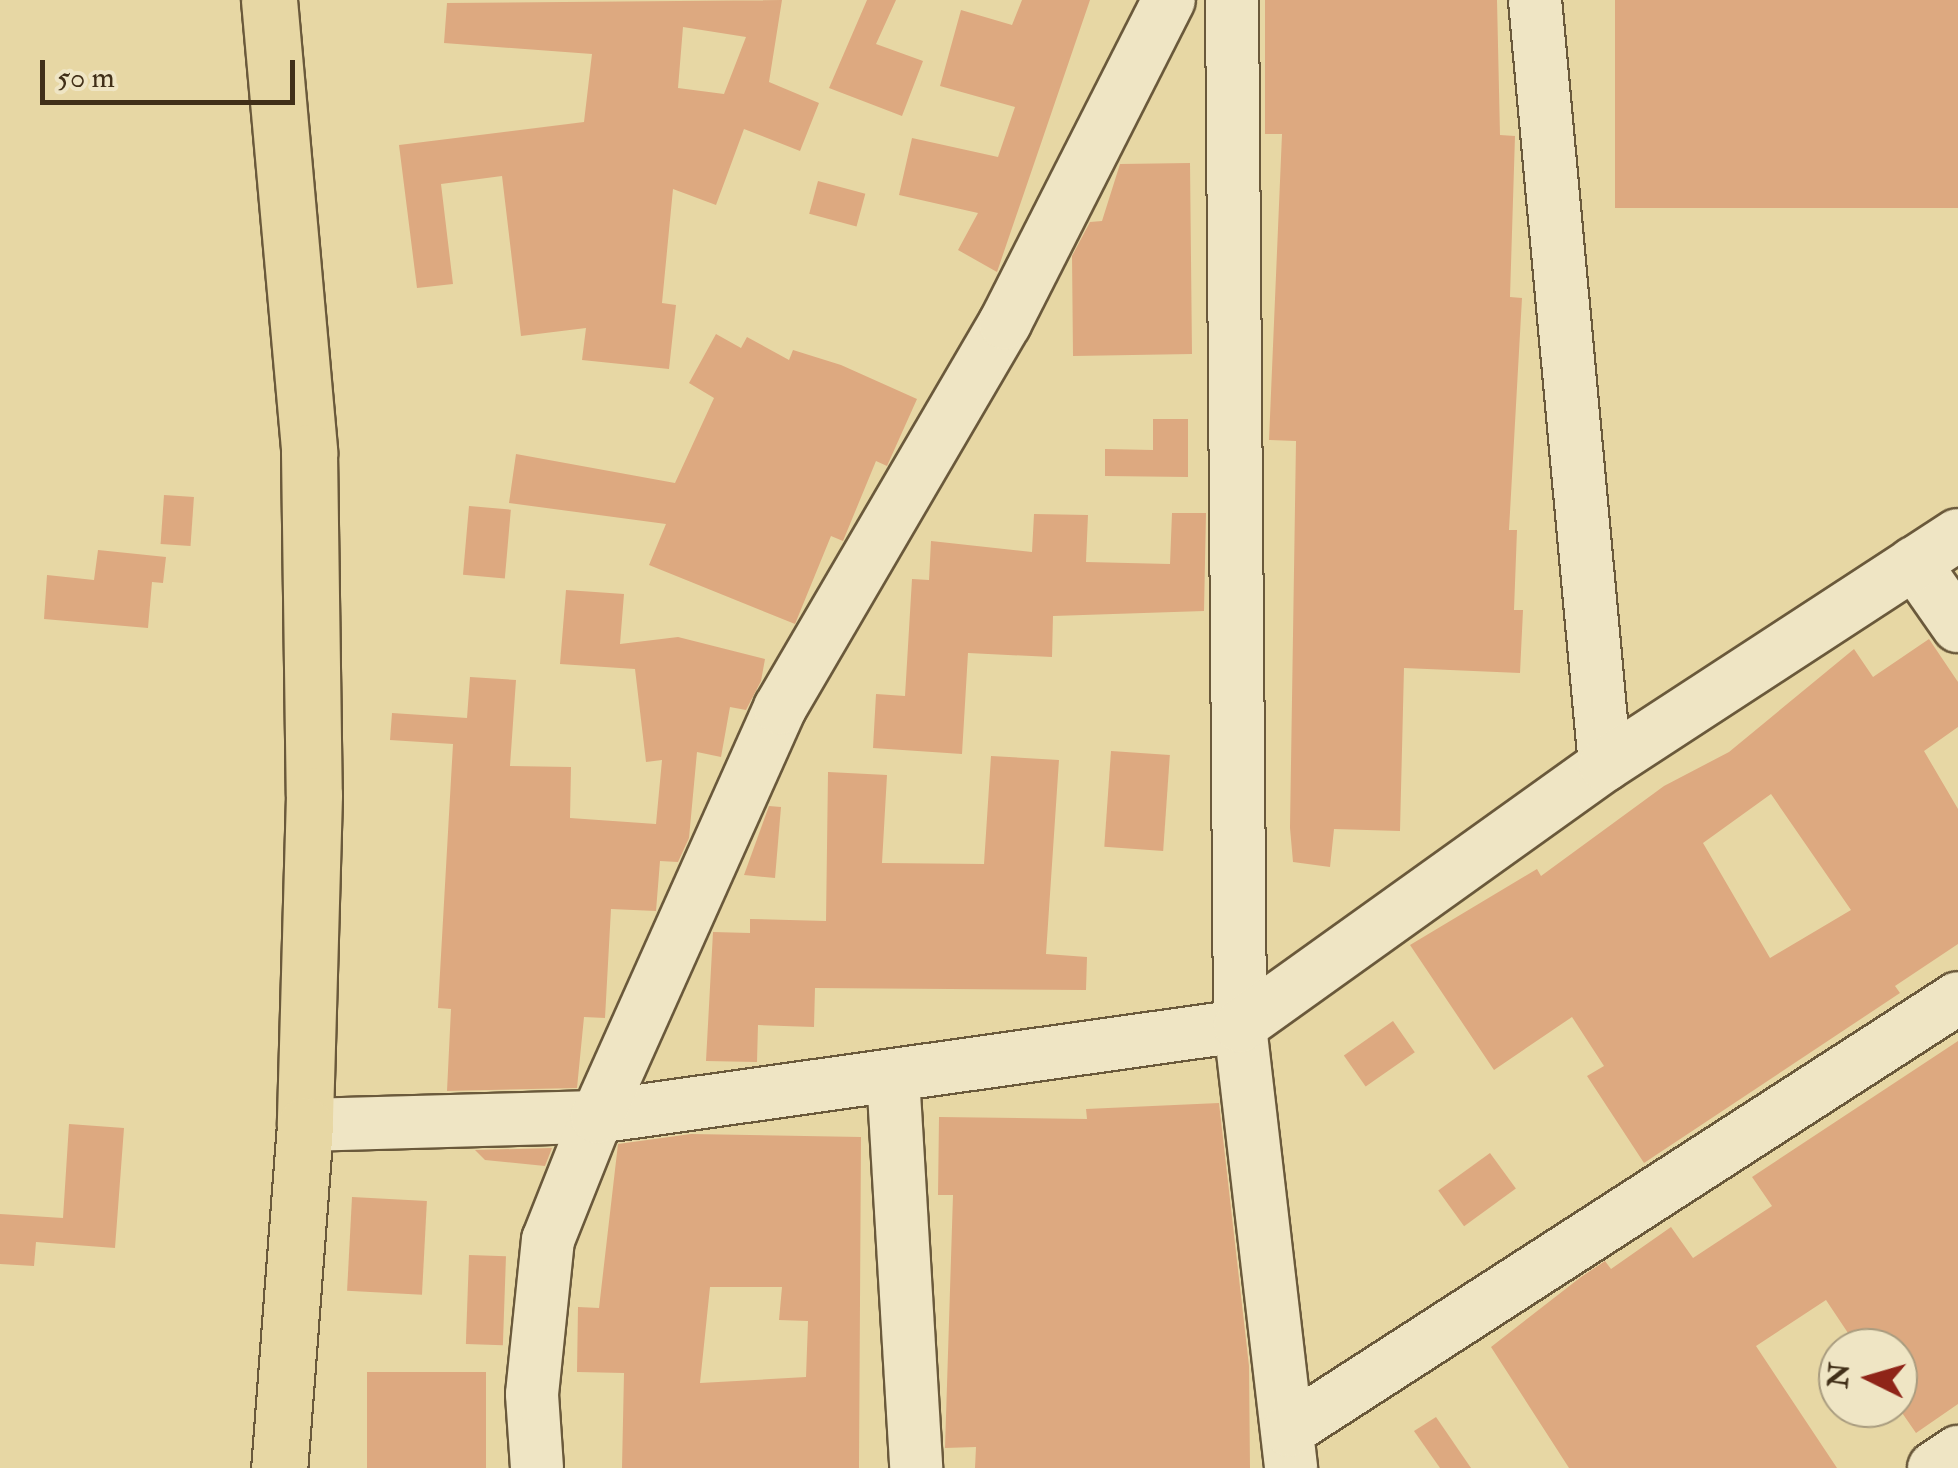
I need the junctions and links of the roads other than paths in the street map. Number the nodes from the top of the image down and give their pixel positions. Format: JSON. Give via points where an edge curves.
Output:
{"nodes":[{"id":1,"x":269,"y":0,"type":"edge"},
{"id":2,"x":1169,"y":0,"type":"edge"},
{"id":3,"x":1232,"y":0,"type":"edge"},
{"id":4,"x":1535,"y":0,"type":"edge"},
{"id":5,"x":1958,"y":535,"type":"edge"},
{"id":6,"x":1914,"y":563,"type":"junction"},
{"id":7,"x":1958,"y":626,"type":"edge"},
{"id":8,"x":1605,"y":765,"type":"junction"},
{"id":9,"x":1958,"y":998,"type":"edge"},
{"id":10,"x":1240,"y":1026,"type":"junction"},
{"id":11,"x":893,"y":1076,"type":"junction"},
{"id":12,"x":597,"y":1117,"type":"junction"},
{"id":13,"x":305,"y":1125,"type":"junction"},
{"id":14,"x":1290,"y":1449,"type":"edge"},
{"id":15,"x":1958,"y":1452,"type":"edge"},
{"id":16,"x":279,"y":1468,"type":"edge"},
{"id":17,"x":537,"y":1468,"type":"edge"},
{"id":18,"x":916,"y":1468,"type":"edge"},
{"id":19,"x":1934,"y":1468,"type":"edge"}],
"edges":[{"from":1,"to":13,"type":"highway","via":[[308,452],[314,795]]},
{"from":2,"to":12,"type":"street","via":[[1006,324],[780,708]]},
{"from":3,"to":10,"type":"street"},
{"from":4,"to":8,"type":"street"},
{"from":5,"to":6,"type":"street"},
{"from":6,"to":7,"type":"street"},
{"from":6,"to":8,"type":"street"},
{"from":8,"to":10,"type":"street"},
{"from":9,"to":14,"type":"street"},
{"from":10,"to":11,"type":"street"},
{"from":10,"to":14,"type":"street"},
{"from":11,"to":12,"type":"street"},
{"from":11,"to":18,"type":"street"},
{"from":12,"to":13,"type":"street"},
{"from":12,"to":17,"type":"street","via":[[548,1240],[532,1394]]},
{"from":13,"to":16,"type":"highway"},
{"from":15,"to":19,"type":"street"}]}
